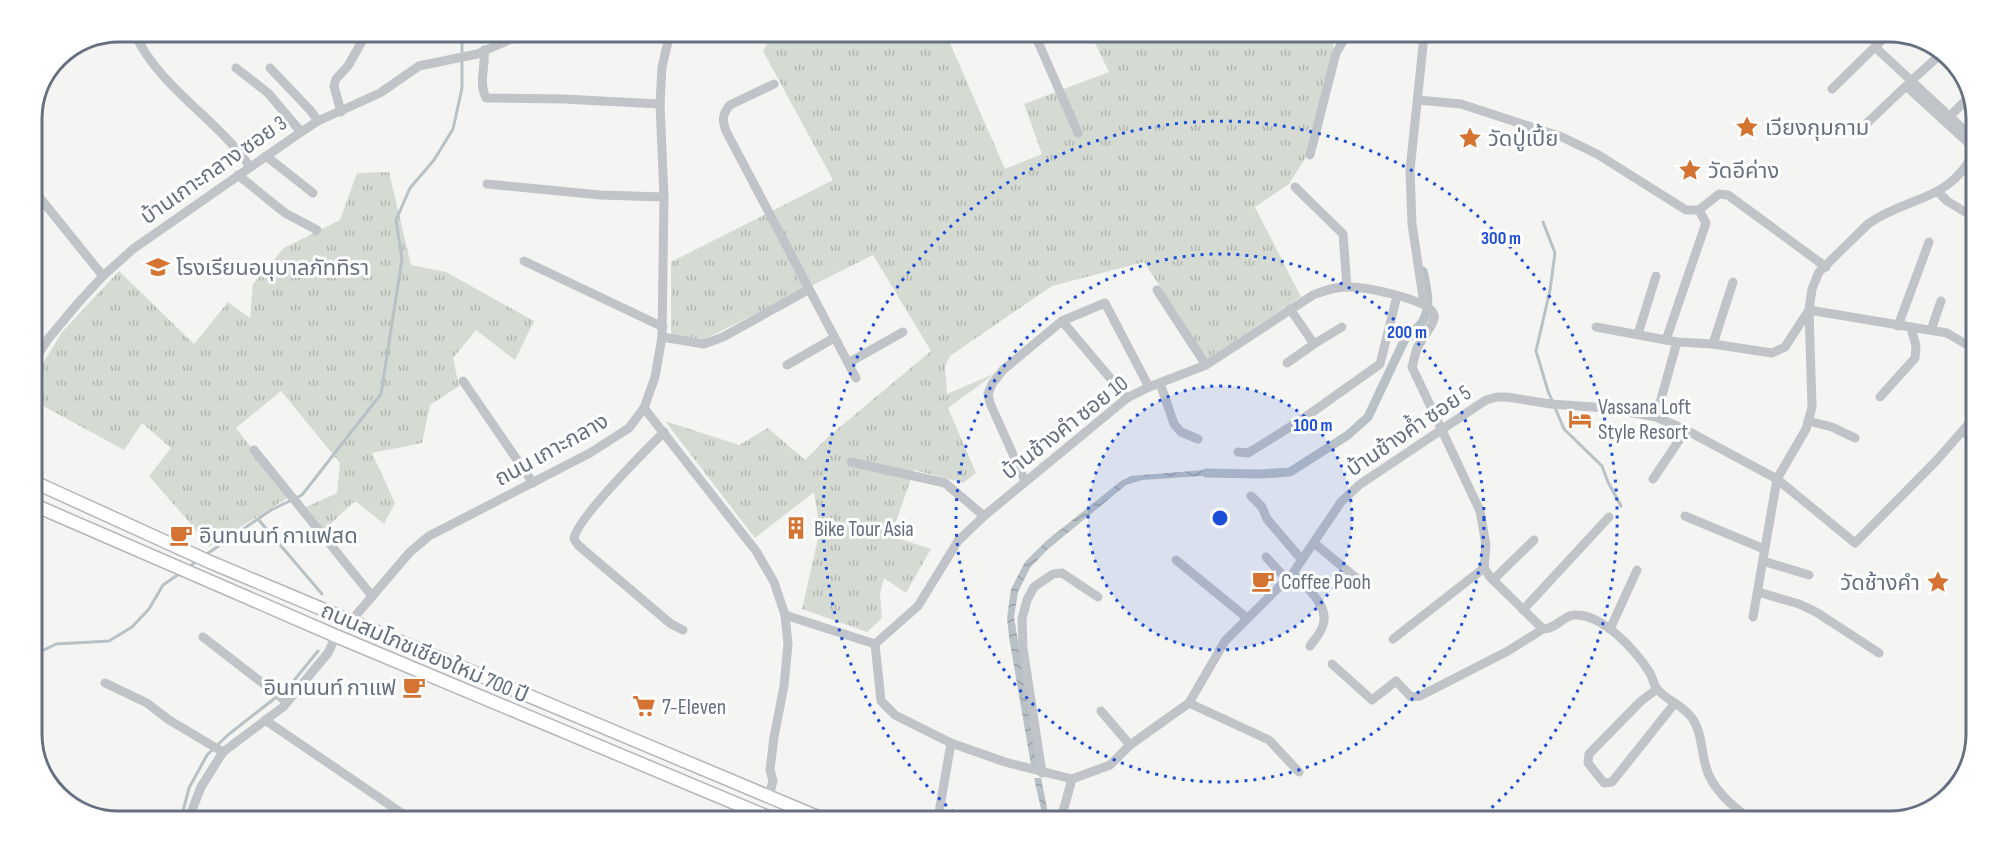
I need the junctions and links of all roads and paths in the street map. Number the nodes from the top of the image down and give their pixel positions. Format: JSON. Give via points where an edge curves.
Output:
{"nodes":[{"id":1,"x":141,"y":42,"type":"edge"},
{"id":2,"x":361,"y":42,"type":"edge"},
{"id":3,"x":503,"y":42,"type":"edge"},
{"id":4,"x":668,"y":42,"type":"edge"},
{"id":5,"x":1038,"y":42,"type":"edge"},
{"id":6,"x":1343,"y":42,"type":"edge"},
{"id":7,"x":1424,"y":42,"type":"edge"},
{"id":8,"x":1880,"y":42,"type":"edge"},
{"id":9,"x":1875,"y":47,"type":"junction"},
{"id":10,"x":484,"y":50,"type":"junction"},
{"id":11,"x":1936,"y":58,"type":"edge"},
{"id":12,"x":236,"y":68,"type":"dead end"},
{"id":13,"x":270,"y":68,"type":"dead end"},
{"id":14,"x":1911,"y":81,"type":"junction"},
{"id":15,"x":774,"y":84,"type":"dead end"},
{"id":16,"x":1832,"y":88,"type":"dead end"},
{"id":17,"x":1421,"y":101,"type":"junction"},
{"id":18,"x":1964,"y":102,"type":"edge"},
{"id":19,"x":660,"y":104,"type":"junction"},
{"id":20,"x":341,"y":112,"type":"junction"},
{"id":21,"x":1949,"y":117,"type":"junction"},
{"id":22,"x":318,"y":121,"type":"junction"},
{"id":23,"x":1865,"y":125,"type":"dead end"},
{"id":24,"x":301,"y":132,"type":"junction"},
{"id":25,"x":1966,"y":132,"type":"edge"},
{"id":26,"x":1078,"y":133,"type":"dead end"},
{"id":27,"x":1966,"y":141,"type":"edge"},
{"id":28,"x":1310,"y":155,"type":"dead end"},
{"id":29,"x":266,"y":156,"type":"junction"},
{"id":30,"x":1966,"y":166,"type":"edge"},
{"id":31,"x":250,"y":167,"type":"junction"},
{"id":32,"x":238,"y":175,"type":"junction"},
{"id":33,"x":487,"y":184,"type":"dead end"},
{"id":34,"x":1294,"y":187,"type":"dead end"},
{"id":35,"x":1938,"y":192,"type":"junction"},
{"id":36,"x":313,"y":193,"type":"dead end"},
{"id":37,"x":664,"y":197,"type":"junction"},
{"id":38,"x":42,"y":200,"type":"edge"},
{"id":39,"x":1699,"y":210,"type":"junction"},
{"id":40,"x":1966,"y":213,"type":"edge"},
{"id":41,"x":318,"y":230,"type":"dead end"},
{"id":42,"x":1929,"y":242,"type":"dead end"},
{"id":43,"x":524,"y":261,"type":"dead end"},
{"id":44,"x":1826,"y":267,"type":"junction"},
{"id":45,"x":103,"y":276,"type":"junction"},
{"id":46,"x":1656,"y":276,"type":"dead end"},
{"id":47,"x":1733,"y":282,"type":"dead end"},
{"id":48,"x":1347,"y":287,"type":"junction"},
{"id":49,"x":808,"y":290,"type":"junction"},
{"id":50,"x":1157,"y":290,"type":"dead end"},
{"id":51,"x":1397,"y":296,"type":"junction"},
{"id":52,"x":1941,"y":301,"type":"dead end"},
{"id":53,"x":1427,"y":307,"type":"junction"},
{"id":54,"x":1290,"y":309,"type":"junction"},
{"id":55,"x":1809,"y":310,"type":"junction"},
{"id":56,"x":1062,"y":321,"type":"junction"},
{"id":57,"x":1898,"y":326,"type":"junction"},
{"id":58,"x":663,"y":327,"type":"junction"},
{"id":59,"x":1342,"y":327,"type":"dead end"},
{"id":60,"x":1596,"y":327,"type":"dead end"},
{"id":61,"x":1911,"y":328,"type":"junction"},
{"id":62,"x":1931,"y":330,"type":"junction"},
{"id":63,"x":903,"y":332,"type":"dead end"},
{"id":64,"x":1638,"y":334,"type":"junction"},
{"id":65,"x":662,"y":337,"type":"junction"},
{"id":66,"x":834,"y":338,"type":"junction"},
{"id":67,"x":1666,"y":340,"type":"junction"},
{"id":68,"x":1677,"y":342,"type":"junction"},
{"id":69,"x":1314,"y":344,"type":"junction"},
{"id":70,"x":1713,"y":344,"type":"junction"},
{"id":71,"x":1966,"y":344,"type":"edge"},
{"id":72,"x":42,"y":348,"type":"edge"},
{"id":73,"x":848,"y":363,"type":"junction"},
{"id":74,"x":1287,"y":363,"type":"dead end"},
{"id":75,"x":786,"y":365,"type":"dead end"},
{"id":76,"x":1206,"y":365,"type":"junction"},
{"id":77,"x":856,"y":378,"type":"dead end"},
{"id":78,"x":463,"y":381,"type":"dead end"},
{"id":79,"x":1160,"y":383,"type":"junction"},
{"id":80,"x":1149,"y":387,"type":"junction"},
{"id":81,"x":1880,"y":397,"type":"dead end"},
{"id":82,"x":1126,"y":398,"type":"junction"},
{"id":83,"x":644,"y":408,"type":"junction"},
{"id":84,"x":1656,"y":417,"type":"junction"},
{"id":85,"x":1808,"y":421,"type":"junction"},
{"id":86,"x":1966,"y":427,"type":"edge"},
{"id":87,"x":1442,"y":429,"type":"junction"},
{"id":88,"x":1686,"y":430,"type":"junction"},
{"id":89,"x":1963,"y":431,"type":"junction"},
{"id":90,"x":664,"y":432,"type":"junction"},
{"id":91,"x":1966,"y":434,"type":"edge"},
{"id":92,"x":1855,"y":438,"type":"dead end"},
{"id":93,"x":1198,"y":439,"type":"dead end"},
{"id":94,"x":254,"y":450,"type":"dead end"},
{"id":95,"x":1238,"y":452,"type":"dead end"},
{"id":96,"x":851,"y":462,"type":"dead end"},
{"id":97,"x":1653,"y":478,"type":"dead end"},
{"id":98,"x":1777,"y":479,"type":"junction"},
{"id":99,"x":1025,"y":481,"type":"junction"},
{"id":100,"x":533,"y":483,"type":"junction"},
{"id":101,"x":42,"y":486,"type":"edge"},
{"id":102,"x":1251,"y":496,"type":"dead end"},
{"id":103,"x":42,"y":508,"type":"edge"},
{"id":104,"x":984,"y":516,"type":"junction"},
{"id":105,"x":1685,"y":516,"type":"dead end"},
{"id":106,"x":1609,"y":517,"type":"dead end"},
{"id":107,"x":1534,"y":540,"type":"dead end"},
{"id":108,"x":1314,"y":543,"type":"junction"},
{"id":109,"x":1764,"y":549,"type":"junction"},
{"id":110,"x":1266,"y":557,"type":"dead end"},
{"id":111,"x":1176,"y":560,"type":"dead end"},
{"id":112,"x":1302,"y":560,"type":"junction"},
{"id":113,"x":1763,"y":561,"type":"junction"},
{"id":114,"x":1484,"y":568,"type":"junction"},
{"id":115,"x":1637,"y":570,"type":"dead end"},
{"id":116,"x":1809,"y":575,"type":"dead end"},
{"id":117,"x":1290,"y":576,"type":"junction"},
{"id":118,"x":1493,"y":580,"type":"junction"},
{"id":119,"x":1360,"y":581,"type":"dead end"},
{"id":120,"x":1758,"y":592,"type":"junction"},
{"id":121,"x":372,"y":596,"type":"junction"},
{"id":122,"x":1098,"y":597,"type":"dead end"},
{"id":123,"x":1523,"y":610,"type":"junction"},
{"id":124,"x":785,"y":615,"type":"junction"},
{"id":125,"x":1753,"y":617,"type":"dead end"},
{"id":126,"x":1246,"y":618,"type":"junction"},
{"id":127,"x":351,"y":621,"type":"junction"},
{"id":128,"x":1543,"y":629,"type":"junction"},
{"id":129,"x":1610,"y":629,"type":"junction"},
{"id":130,"x":683,"y":630,"type":"dead end"},
{"id":131,"x":336,"y":636,"type":"junction"},
{"id":132,"x":202,"y":637,"type":"dead end"},
{"id":133,"x":1393,"y":639,"type":"dead end"},
{"id":134,"x":875,"y":644,"type":"junction"},
{"id":135,"x":1310,"y":646,"type":"dead end"},
{"id":136,"x":1880,"y":653,"type":"dead end"},
{"id":137,"x":1332,"y":664,"type":"dead end"},
{"id":138,"x":105,"y":683,"type":"dead end"},
{"id":139,"x":1657,"y":689,"type":"junction"},
{"id":140,"x":287,"y":702,"type":"junction"},
{"id":141,"x":1675,"y":702,"type":"junction"},
{"id":142,"x":1189,"y":703,"type":"junction"},
{"id":143,"x":1101,"y":711,"type":"dead end"},
{"id":144,"x":265,"y":720,"type":"junction"},
{"id":145,"x":951,"y":743,"type":"junction"},
{"id":146,"x":1130,"y":745,"type":"junction"},
{"id":147,"x":219,"y":748,"type":"junction"},
{"id":148,"x":1299,"y":771,"type":"dead end"},
{"id":149,"x":1042,"y":772,"type":"junction"},
{"id":150,"x":1072,"y":779,"type":"junction"},
{"id":151,"x":769,"y":796,"type":"junction"},
{"id":152,"x":192,"y":811,"type":"edge"},
{"id":153,"x":399,"y":811,"type":"edge"},
{"id":154,"x":751,"y":811,"type":"edge"},
{"id":155,"x":804,"y":811,"type":"edge"},
{"id":156,"x":939,"y":811,"type":"edge"},
{"id":157,"x":1063,"y":811,"type":"edge"},
{"id":158,"x":1739,"y":811,"type":"edge"}],
"edges":[{"from":1,"to":31,"type":"street","via":[[177,90]]},
{"from":2,"to":20,"type":"street","via":[[336,79],[334,86]]},
{"from":3,"to":10,"type":"street","name":"บ้านเกาะกลาง ซอย 3"},
{"from":4,"to":19,"type":"street","name":"ถนน เกาะกลาง"},
{"from":5,"to":26,"type":"street"},
{"from":6,"to":28,"type":"street","via":[[1336,53]]},
{"from":7,"to":17,"type":"street"},
{"from":8,"to":9,"type":"street"},
{"from":9,"to":14,"type":"street"},
{"from":9,"to":16,"type":"street"},
{"from":10,"to":19,"type":"street","via":[[481,82],[486,98]]},
{"from":10,"to":20,"type":"street","name":"บ้านเกาะกลาง ซอย 3","via":[[419,66],[380,93]]},
{"from":11,"to":14,"type":"street"},
{"from":12,"to":24,"type":"street","via":[[268,93]]},
{"from":13,"to":22,"type":"street"},
{"from":14,"to":21,"type":"street"},
{"from":15,"to":49,"type":"street","via":[[730,105],[722,119]]},
{"from":17,"to":39,"type":"street","via":[[1461,104],[1562,137],[1597,154],[1686,210]]},
{"from":17,"to":53,"type":"street","via":[[1410,170],[1412,224]]},
{"from":18,"to":21,"type":"street"},
{"from":19,"to":37,"type":"street","name":"ถนน เกาะกลาง"},
{"from":20,"to":22,"type":"street","name":"บ้านเกาะกลาง ซอย 3"},
{"from":21,"to":25,"type":"street"},
{"from":22,"to":24,"type":"street","name":"บ้านเกาะกลาง ซอย 3"},
{"from":23,"to":27,"type":"street","via":[[1906,86]]},
{"from":24,"to":29,"type":"street","name":"บ้านเกาะกลาง ซอย 3"},
{"from":29,"to":31,"type":"street","name":"บ้านเกาะกลาง ซอย 3"},
{"from":29,"to":36,"type":"street"},
{"from":30,"to":35,"type":"street"},
{"from":31,"to":32,"type":"street","name":"บ้านเกาะกลาง ซอย 3"},
{"from":32,"to":41,"type":"street","via":[[285,213]]},
{"from":32,"to":45,"type":"street","name":"บ้านเกาะกลาง ซอย 3","via":[[133,249]]},
{"from":33,"to":37,"type":"street"},
{"from":34,"to":48,"type":"street","via":[[1343,234]]},
{"from":35,"to":40,"type":"street"},
{"from":35,"to":44,"type":"street","via":[[1878,217]]},
{"from":37,"to":58,"type":"street","name":"ถนน เกาะกลาง"},
{"from":38,"to":45,"type":"street"},
{"from":39,"to":44,"type":"street","via":[[1719,194],[1728,195]]},
{"from":39,"to":67,"type":"street","via":[[1706,223]]},
{"from":42,"to":57,"type":"street"},
{"from":43,"to":58,"type":"street"},
{"from":44,"to":55,"type":"street","via":[[1814,283]]},
{"from":45,"to":72,"type":"street","name":"บ้านเกาะกลาง ซอย 3"},
{"from":46,"to":64,"type":"street"},
{"from":47,"to":70,"type":"street"},
{"from":48,"to":51,"type":"street","name":"บ้านช้างคำ ซอย 10","via":[[1371,288]]},
{"from":48,"to":54,"type":"street","name":"บ้านช้างคำ ซอย 10","via":[[1313,295]]},
{"from":49,"to":65,"type":"street","via":[[723,338],[704,344]]},
{"from":49,"to":66,"type":"street"},
{"from":50,"to":76,"type":"street"},
{"from":51,"to":53,"type":"street","name":"บ้านช้างคำ ซอย 10"},
{"from":51,"to":95,"type":"street","via":[[1380,364],[1266,442],[1248,453]]},
{"from":52,"to":62,"type":"street"},
{"from":53,"to":87,"type":"street","via":[[1435,319],[1417,348],[1413,367]]},
{"from":54,"to":69,"type":"street"},
{"from":54,"to":76,"type":"street","name":"บ้านช้างคำ ซอย 10"},
{"from":55,"to":57,"type":"street"},
{"from":55,"to":70,"type":"street","via":[[1794,336],[1772,353]]},
{"from":55,"to":85,"type":"street","via":[[1812,407]]},
{"from":56,"to":80,"type":"street","via":[[1105,303]]},
{"from":56,"to":82,"type":"street"},
{"from":56,"to":99,"type":"street","via":[[1003,370],[988,394]]},
{"from":57,"to":61,"type":"street"},
{"from":58,"to":65,"type":"street","name":"ถนน เกาะกลาง"},
{"from":59,"to":69,"type":"street"},
{"from":60,"to":64,"type":"street"},
{"from":61,"to":62,"type":"street"},
{"from":61,"to":81,"type":"street","via":[[1915,358]]},
{"from":62,"to":71,"type":"street","via":[[1947,333]]},
{"from":63,"to":73,"type":"street"},
{"from":64,"to":67,"type":"street"},
{"from":65,"to":83,"type":"street","name":"ถนน เกาะกลาง","via":[[655,377]]},
{"from":66,"to":73,"type":"street"},
{"from":66,"to":75,"type":"street"},
{"from":67,"to":68,"type":"street"},
{"from":68,"to":70,"type":"street"},
{"from":68,"to":84,"type":"street"},
{"from":69,"to":74,"type":"street"},
{"from":73,"to":77,"type":"street"},
{"from":76,"to":79,"type":"street","name":"บ้านช้างคำ ซอย 10"},
{"from":78,"to":100,"type":"street"},
{"from":79,"to":80,"type":"street","name":"บ้านช้างคำ ซอย 10"},
{"from":79,"to":93,"type":"street","via":[[1174,424],[1181,432]]},
{"from":80,"to":82,"type":"street","name":"บ้านช้างคำ ซอย 10"},
{"from":82,"to":99,"type":"street","name":"บ้านช้างคำ ซอย 10"},
{"from":83,"to":90,"type":"street"},
{"from":83,"to":100,"type":"street","name":"ถนน เกาะกลาง","via":[[628,428],[611,440]]},
{"from":84,"to":87,"type":"street","name":"บ้านช้างค้ำ ซอย 5","via":[[1497,397]]},
{"from":84,"to":88,"type":"street","name":"บ้านช้างค้ำ ซอย 5"},
{"from":85,"to":92,"type":"street"},
{"from":85,"to":98,"type":"street"},
{"from":86,"to":89,"type":"street"},
{"from":87,"to":108,"type":"street","name":"บ้านช้างค้ำ ซอย 5","via":[[1359,485],[1341,502]]},
{"from":87,"to":114,"type":"street","via":[[1480,511],[1486,545]]},
{"from":88,"to":97,"type":"street"},
{"from":88,"to":98,"type":"street","name":"บ้านช้างค้ำ ซอย 5"},
{"from":89,"to":91,"type":"street"},
{"from":89,"to":98,"type":"street","name":"บ้านช้างค้ำ ซอย 5","via":[[1855,543]]},
{"from":90,"to":124,"type":"street","via":[[763,562]]},
{"from":90,"to":130,"type":"street","via":[[625,471],[575,531],[574,539],[671,624]]},
{"from":94,"to":121,"type":"street"},
{"from":96,"to":104,"type":"street","via":[[945,483]]},
{"from":98,"to":109,"type":"street"},
{"from":99,"to":104,"type":"street","name":"บ้านช้างคำ ซอย 10"},
{"from":100,"to":121,"type":"street","name":"ถนน เกาะกลาง","via":[[429,536]]},
{"from":101,"to":127,"type":"main road","name":"ถนนสมโภชเชียงใหม่ 700 ปี"},
{"from":102,"to":112,"type":"street"},
{"from":103,"to":131,"type":"main road","name":"ถนนสมโภชเชียงใหม่ 700 ปี"},
{"from":104,"to":134,"type":"street","name":"บ้านช้างคำ ซอย 10","via":[[958,542],[918,606]]},
{"from":105,"to":109,"type":"street"},
{"from":106,"to":123,"type":"street"},
{"from":107,"to":118,"type":"street"},
{"from":108,"to":112,"type":"street","name":"บ้านช้างค้ำ ซอย 5"},
{"from":108,"to":119,"type":"street"},
{"from":109,"to":113,"type":"street"},
{"from":110,"to":117,"type":"street"},
{"from":111,"to":126,"type":"street"},
{"from":112,"to":117,"type":"street","name":"บ้านช้างค้ำ ซอย 5"},
{"from":113,"to":116,"type":"street"},
{"from":113,"to":120,"type":"street"},
{"from":114,"to":118,"type":"street"},
{"from":114,"to":133,"type":"street"},
{"from":115,"to":129,"type":"street"},
{"from":117,"to":126,"type":"street","name":"บ้านช้างค้ำ ซอย 5"},
{"from":117,"to":135,"type":"street","via":[[1319,603],[1324,617],[1323,628]]},
{"from":118,"to":123,"type":"street"},
{"from":120,"to":125,"type":"street"},
{"from":120,"to":136,"type":"street","via":[[1816,612]]},
{"from":121,"to":127,"type":"street","name":"ถนน เกาะกลาง"},
{"from":122,"to":149,"type":"street","via":[[1062,573],[1053,574],[1034,587],[1027,600],[1022,619],[1023,648]]},
{"from":123,"to":128,"type":"street"},
{"from":124,"to":134,"type":"street"},
{"from":124,"to":151,"type":"street","via":[[788,652]]},
{"from":126,"to":142,"type":"street","name":"บ้านช้างค้ำ ซอย 5","via":[[1225,641]]},
{"from":127,"to":151,"type":"main road","name":"ถนนสมโภชเชียงใหม่ 700 ปี"},
{"from":128,"to":129,"type":"street","via":[[1554,627],[1571,615],[1597,620]]},
{"from":128,"to":137,"type":"street","via":[[1420,696],[1410,697],[1396,681],[1372,700]]},
{"from":129,"to":139,"type":"street","via":[[1628,645]]},
{"from":131,"to":140,"type":"street","via":[[328,653]]},
{"from":131,"to":154,"type":"main road","name":"ถนนสมโภชเชียงใหม่ 700 ปี"},
{"from":132,"to":140,"type":"street"},
{"from":134,"to":145,"type":"street","via":[[881,701],[895,715]]},
{"from":138,"to":147,"type":"street","via":[[147,703]]},
{"from":139,"to":141,"type":"street"},
{"from":139,"to":141,"type":"street","via":[[1589,754],[1588,763],[1604,783],[1612,782]]},
{"from":140,"to":144,"type":"street"},
{"from":141,"to":158,"type":"street","via":[[1696,725],[1706,769],[1715,786]]},
{"from":142,"to":146,"type":"street","name":"บ้านช้างค้ำ ซอย 5"},
{"from":142,"to":148,"type":"street","via":[[1269,740]]},
{"from":143,"to":146,"type":"street"},
{"from":144,"to":147,"type":"street"},
{"from":144,"to":153,"type":"street"},
{"from":145,"to":149,"type":"street"},
{"from":145,"to":156,"type":"street"},
{"from":146,"to":150,"type":"street","name":"บ้านช้างค้ำ ซอย 5","via":[[1110,765]]},
{"from":147,"to":152,"type":"street"},
{"from":149,"to":150,"type":"street"},
{"from":150,"to":157,"type":"street"},
{"from":151,"to":155,"type":"main road","name":"ถนนสมโภชเชียงใหม่ 700 ปี"}]}
